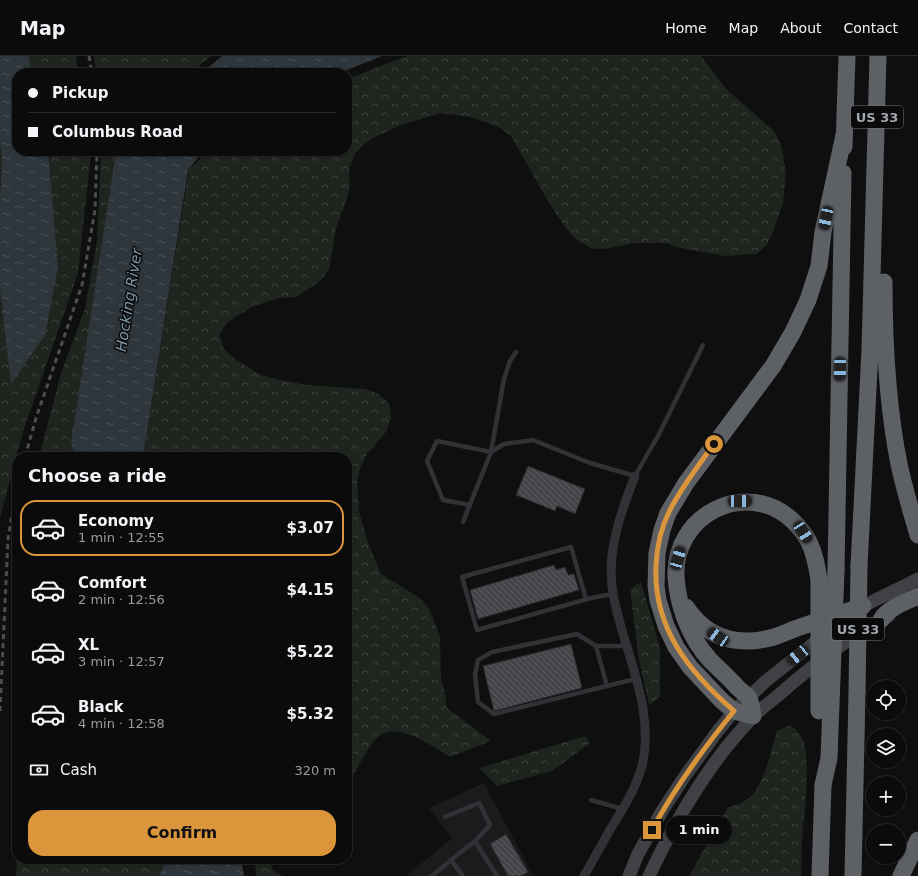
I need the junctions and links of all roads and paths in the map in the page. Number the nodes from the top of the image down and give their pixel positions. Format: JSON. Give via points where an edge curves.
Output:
{"nodes":[{"id":1,"x":847,"y":56,"type":"edge"},
{"id":2,"x":878,"y":56,"type":"edge"},
{"id":3,"x":844,"y":135,"type":"junction"},
{"id":4,"x":876,"y":177,"type":"junction"},
{"id":5,"x":702,"y":345,"type":"dead end"},
{"id":6,"x":516,"y":352,"type":"dead end"},
{"id":7,"x":491,"y":452,"type":"junction"},
{"id":8,"x":635,"y":476,"type":"junction"},
{"id":9,"x":470,"y":505,"type":"junction"},
{"id":10,"x":463,"y":522,"type":"dead end"},
{"id":11,"x":918,"y":535,"type":"edge"},
{"id":12,"x":918,"y":579,"type":"edge"},
{"id":13,"x":678,"y":591,"type":"junction"},
{"id":14,"x":613,"y":594,"type":"junction"},
{"id":15,"x":918,"y":596,"type":"edge"},
{"id":16,"x":586,"y":600,"type":"junction"},
{"id":17,"x":918,"y":602,"type":"edge"},
{"id":18,"x":863,"y":606,"type":"junction"},
{"id":19,"x":881,"y":620,"type":"junction"},
{"id":20,"x":596,"y":646,"type":"junction"},
{"id":21,"x":626,"y":646,"type":"junction"},
{"id":22,"x":635,"y":679,"type":"junction"},
{"id":23,"x":607,"y":686,"type":"junction"},
{"id":24,"x":749,"y":698,"type":"junction"},
{"id":25,"x":734,"y":711,"type":"junction"},
{"id":26,"x":753,"y":716,"type":"junction"},
{"id":27,"x":823,"y":785,"type":"junction"},
{"id":28,"x":590,"y":800,"type":"dead end"},
{"id":29,"x":623,"y":809,"type":"junction"},
{"id":30,"x":445,"y":817,"type":"dead end"},
{"id":31,"x":918,"y":840,"type":"edge"},
{"id":32,"x":475,"y":841,"type":"junction"},
{"id":33,"x":451,"y":860,"type":"junction"},
{"id":34,"x":432,"y":876,"type":"edge"},
{"id":35,"x":463,"y":876,"type":"edge"},
{"id":36,"x":497,"y":876,"type":"edge"},
{"id":37,"x":584,"y":876,"type":"edge"},
{"id":38,"x":629,"y":876,"type":"edge"},
{"id":39,"x":649,"y":876,"type":"edge"},
{"id":40,"x":820,"y":876,"type":"edge"},
{"id":41,"x":853,"y":876,"type":"edge"},
{"id":42,"x":901,"y":876,"type":"edge"}],
"edges":[{"from":1,"to":3,"type":"highway","number":"US 33"},
{"from":2,"to":4,"type":"highway","number":"US 33"},
{"from":3,"to":25,"type":"highway","via":[[823,232],[819,266],[793,332],[773,366],[686,483],[668,513],[659,542],[656,586],[666,626],[676,647],[690,666]]},
{"from":3,"to":27,"type":"highway","number":"US 33","bridge":true,"via":[[836,571],[829,758]]},
{"from":4,"to":11,"type":"highway","via":[[882,210],[890,412],[899,465]]},
{"from":4,"to":41,"type":"highway","number":"US 33","bridge":true,"via":[[859,566]]},
{"from":5,"to":8,"type":"lane","via":[[658,436]]},
{"from":6,"to":7,"type":"lane","via":[[504,379]]},
{"from":7,"to":8,"type":"lane","via":[[504,444],[533,440],[590,463]]},
{"from":7,"to":9,"type":"lane"},
{"from":7,"to":9,"type":"lane","via":[[437,441],[427,461],[443,500]]},
{"from":8,"to":14,"type":"street","via":[[623,508],[612,554]]},
{"from":9,"to":10,"type":"lane"},
{"from":12,"to":18,"type":"main road"},
{"from":13,"to":18,"type":"highway","via":[[692,616],[701,625],[718,637],[732,641],[773,637]]},
{"from":13,"to":24,"type":"highway","via":[[686,622],[698,644],[709,659]]},
{"from":13,"to":27,"type":"highway","bridge":true,"via":[[676,573],[685,538],[701,518],[713,510],[740,501],[760,502],[780,511],[797,524],[814,552],[819,580],[819,755]]},
{"from":14,"to":16,"type":"lane"},
{"from":14,"to":21,"type":"street"},
{"from":15,"to":19,"type":"highway","via":[[884,614]]},
{"from":16,"to":16,"type":"lane","via":[[477,630],[462,576],[571,547]]},
{"from":17,"to":19,"type":"main road"},
{"from":18,"to":24,"type":"main road","via":[[767,680]]},
{"from":19,"to":26,"type":"main road","via":[[820,660]]},
{"from":20,"to":21,"type":"lane"},
{"from":20,"to":23,"type":"lane"},
{"from":20,"to":23,"type":"lane","via":[[577,634],[492,652],[478,660],[475,674],[478,702],[494,714]]},
{"from":21,"to":22,"type":"street"},
{"from":22,"to":23,"type":"lane"},
{"from":22,"to":29,"type":"street","via":[[644,708],[646,737],[642,766]]},
{"from":24,"to":25,"type":"main road"},
{"from":24,"to":26,"type":"highway"},
{"from":25,"to":26,"type":"highway"},
{"from":25,"to":38,"type":"main road","via":[[673,794],[638,854]]},
{"from":26,"to":39,"type":"main road","via":[[721,754],[677,820]]},
{"from":27,"to":40,"type":"highway","number":"US 33"},
{"from":28,"to":29,"type":"lane"},
{"from":29,"to":37,"type":"street"},
{"from":30,"to":32,"type":"lane","via":[[479,803],[490,825]]},
{"from":31,"to":42,"type":"highway"},
{"from":32,"to":33,"type":"lane"},
{"from":32,"to":36,"type":"lane"},
{"from":33,"to":34,"type":"lane"},
{"from":33,"to":35,"type":"lane"}]}
